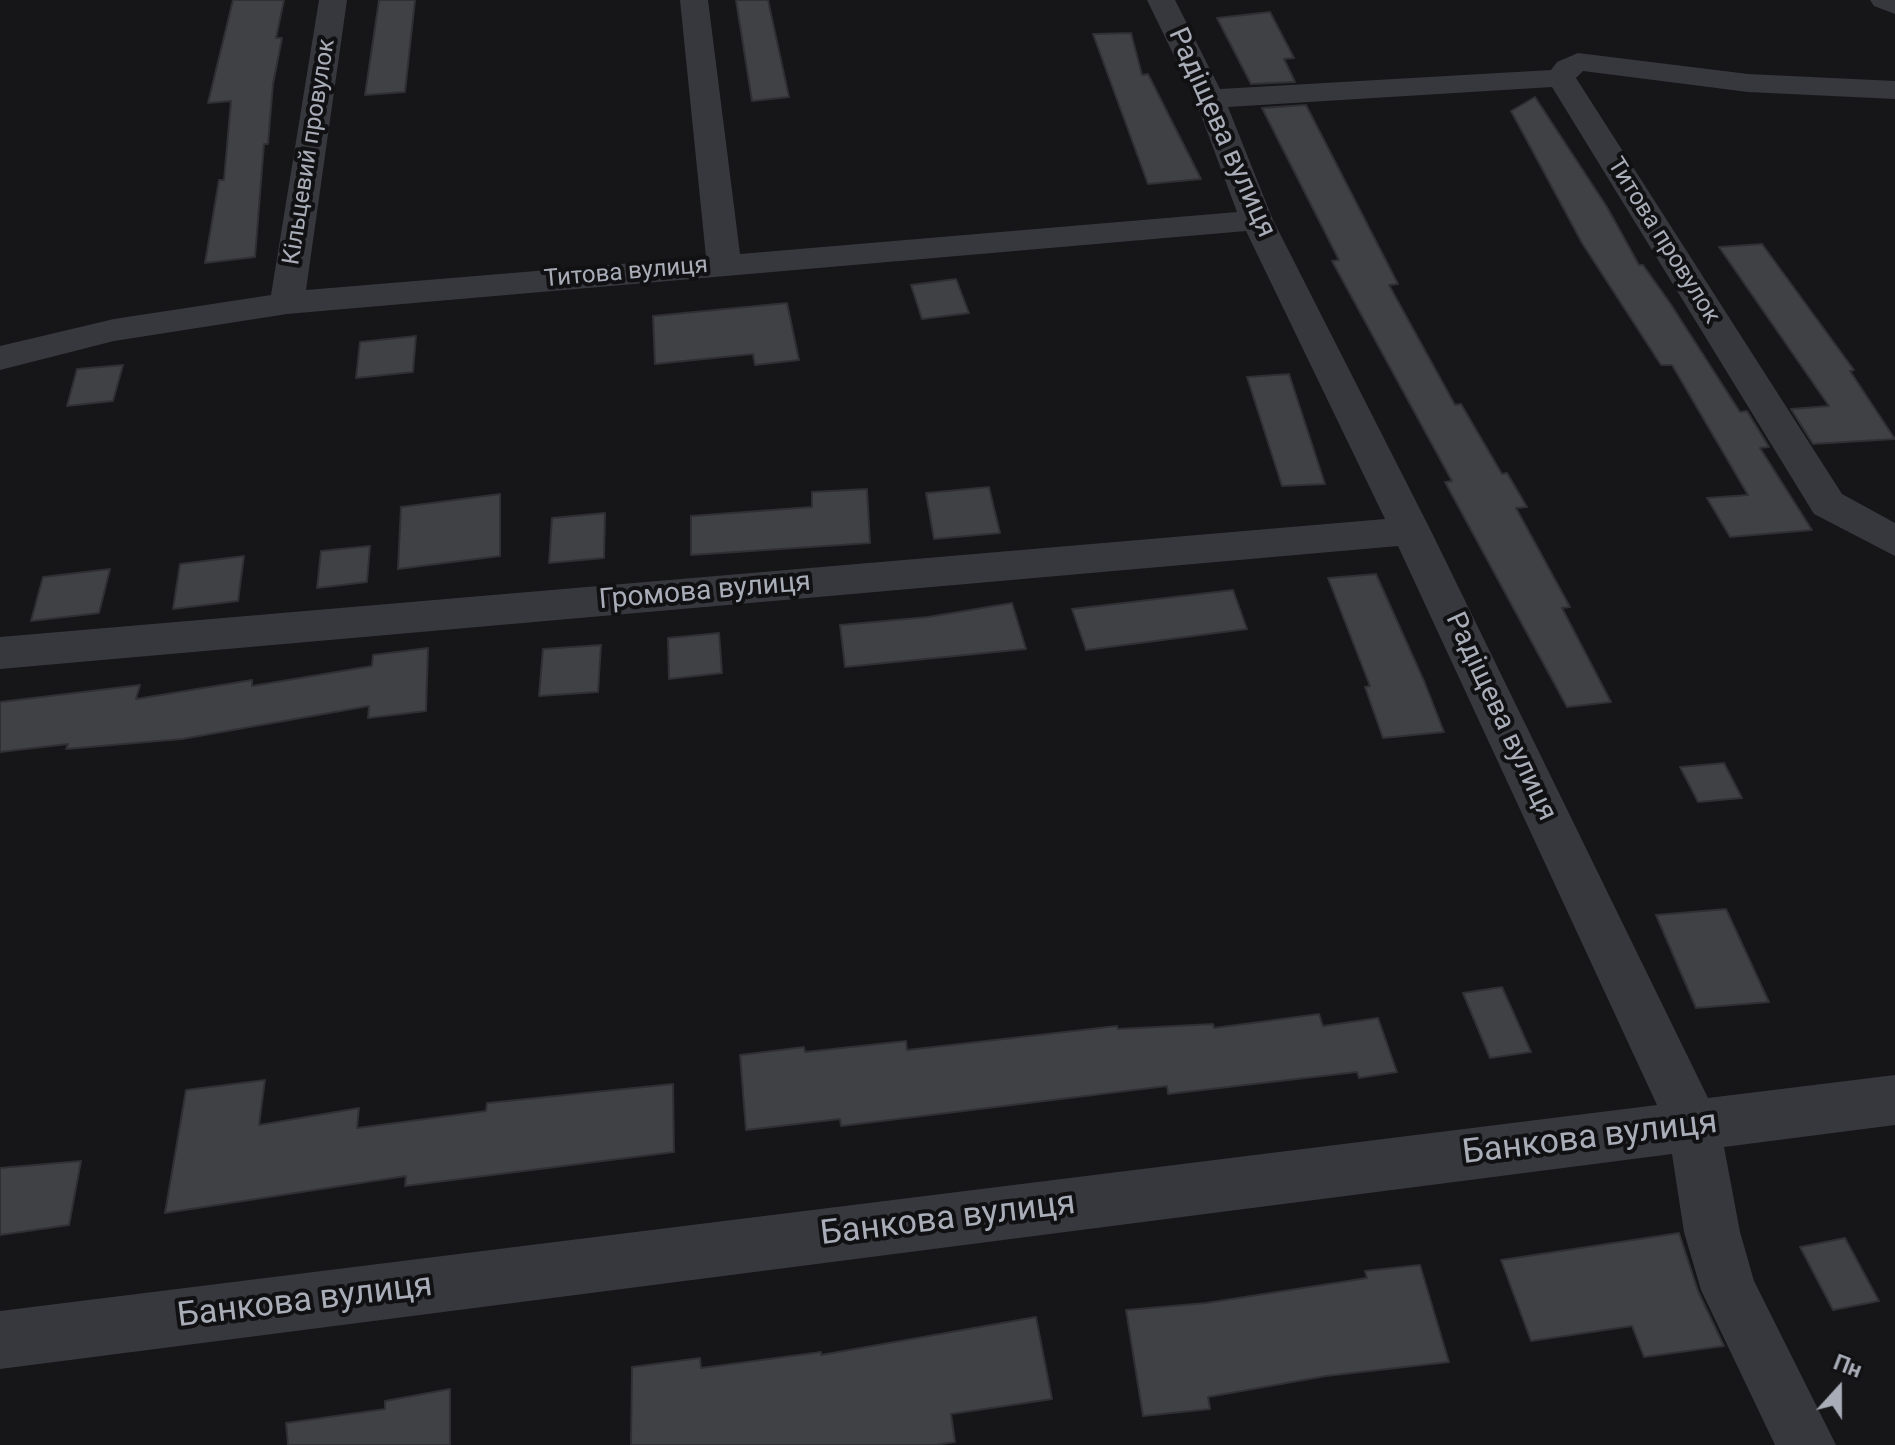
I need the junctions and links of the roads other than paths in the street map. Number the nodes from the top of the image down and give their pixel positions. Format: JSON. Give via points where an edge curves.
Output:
{"nodes":[{"id":1,"x":333,"y":0,"type":"edge"},
{"id":2,"x":694,"y":0,"type":"edge"},
{"id":3,"x":1161,"y":0,"type":"edge"},
{"id":4,"x":1884,"y":0,"type":"edge"},
{"id":5,"x":1895,"y":6,"type":"edge"},
{"id":6,"x":1561,"y":78,"type":"junction"},
{"id":7,"x":1895,"y":90,"type":"edge"},
{"id":8,"x":1210,"y":99,"type":"junction"},
{"id":9,"x":1257,"y":220,"type":"junction"},
{"id":10,"x":724,"y":264,"type":"junction"},
{"id":11,"x":287,"y":303,"type":"junction"},
{"id":12,"x":0,"y":358,"type":"edge"},
{"id":13,"x":1411,"y":531,"type":"junction"},
{"id":14,"x":1895,"y":541,"type":"edge"},
{"id":15,"x":0,"y":653,"type":"edge"},
{"id":16,"x":1895,"y":1100,"type":"edge"},
{"id":17,"x":1694,"y":1126,"type":"junction"},
{"id":18,"x":0,"y":1340,"type":"edge"},
{"id":19,"x":1806,"y":1445,"type":"edge"}],
"edges":[{"from":1,"to":11,"type":"street","name":"Кільцевий провулок"},
{"from":2,"to":10,"type":"street"},
{"from":3,"to":8,"type":"street","name":"Радіщева вулиця"},
{"from":4,"to":5,"type":"street"},
{"from":6,"to":7,"type":"street","via":[[1578,62],[1748,83]]},
{"from":6,"to":8,"type":"street"},
{"from":6,"to":14,"type":"street","name":"Титова провулок","via":[[1828,504]]},
{"from":8,"to":9,"type":"street","name":"Радіщева вулиця"},
{"from":9,"to":10,"type":"street","name":"Титова вулиця"},
{"from":9,"to":13,"type":"street","name":"Радіщева вулиця"},
{"from":10,"to":11,"type":"street","name":"Титова вулиця"},
{"from":11,"to":12,"type":"street","name":"Титова вулиця","via":[[114,330]]},
{"from":13,"to":15,"type":"street","name":"Громова вулиця"},
{"from":13,"to":17,"type":"street","name":"Радіщева вулиця"},
{"from":16,"to":17,"type":"street","name":"Банкова вулиця"},
{"from":17,"to":18,"type":"street","name":"Банкова вулиця"},
{"from":17,"to":19,"type":"street","name":"Радіщева вулиця","via":[[1712,1232],[1729,1290]]}]}
